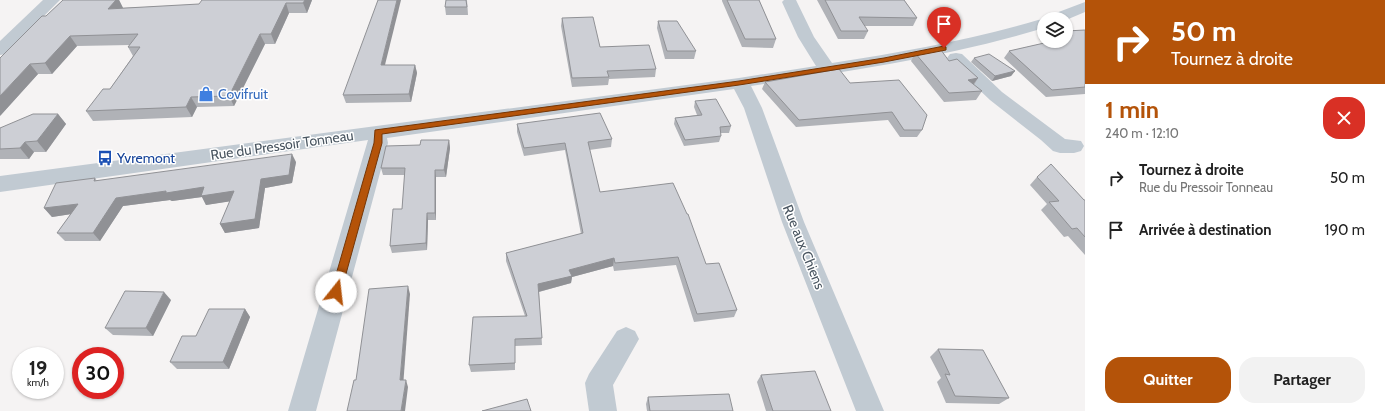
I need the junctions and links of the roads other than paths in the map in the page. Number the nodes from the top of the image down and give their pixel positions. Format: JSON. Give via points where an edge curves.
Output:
{"nodes":[{"id":1,"x":52,"y":0,"type":"edge"},
{"id":2,"x":790,"y":2,"type":"dead end"},
{"id":3,"x":1083,"y":11,"type":"edge"},
{"id":4,"x":1073,"y":14,"type":"edge"},
{"id":5,"x":1037,"y":25,"type":"edge"},
{"id":6,"x":944,"y":48,"type":"junction"},
{"id":7,"x":0,"y":50,"type":"edge"},
{"id":8,"x":827,"y":69,"type":"junction"},
{"id":9,"x":739,"y":83,"type":"junction"},
{"id":10,"x":378,"y":132,"type":"junction"},
{"id":11,"x":1074,"y":146,"type":"dead end"},
{"id":12,"x":0,"y":184,"type":"edge"},
{"id":13,"x":626,"y":339,"type":"dead end"},
{"id":14,"x":302,"y":411,"type":"edge"},
{"id":15,"x":603,"y":411,"type":"edge"},
{"id":16,"x":870,"y":411,"type":"edge"}],
"edges":[{"from":1,"to":7,"type":"street"},
{"from":2,"to":8,"type":"street","via":[[797,22],[815,54]]},
{"from":3,"to":4,"type":"street"},
{"from":5,"to":6,"type":"street","name":"Rue du Pressoir Tonneau","via":[[994,38]]},
{"from":6,"to":8,"type":"street","name":"Rue du Pressoir Tonneau"},
{"from":6,"to":11,"type":"street","via":[[996,96],[1060,146]]},
{"from":8,"to":9,"type":"street","name":"Rue du Pressoir Tonneau"},
{"from":9,"to":10,"type":"street","name":"Rue du Pressoir Tonneau"},
{"from":9,"to":16,"type":"street","name":"Rue aux Chiens","via":[[753,108],[793,222]]},
{"from":10,"to":12,"type":"street","name":"Rue du Pressoir Tonneau"},
{"from":10,"to":14,"type":"street","via":[[378,143]]},
{"from":13,"to":15,"type":"street","via":[[599,383]]}]}
